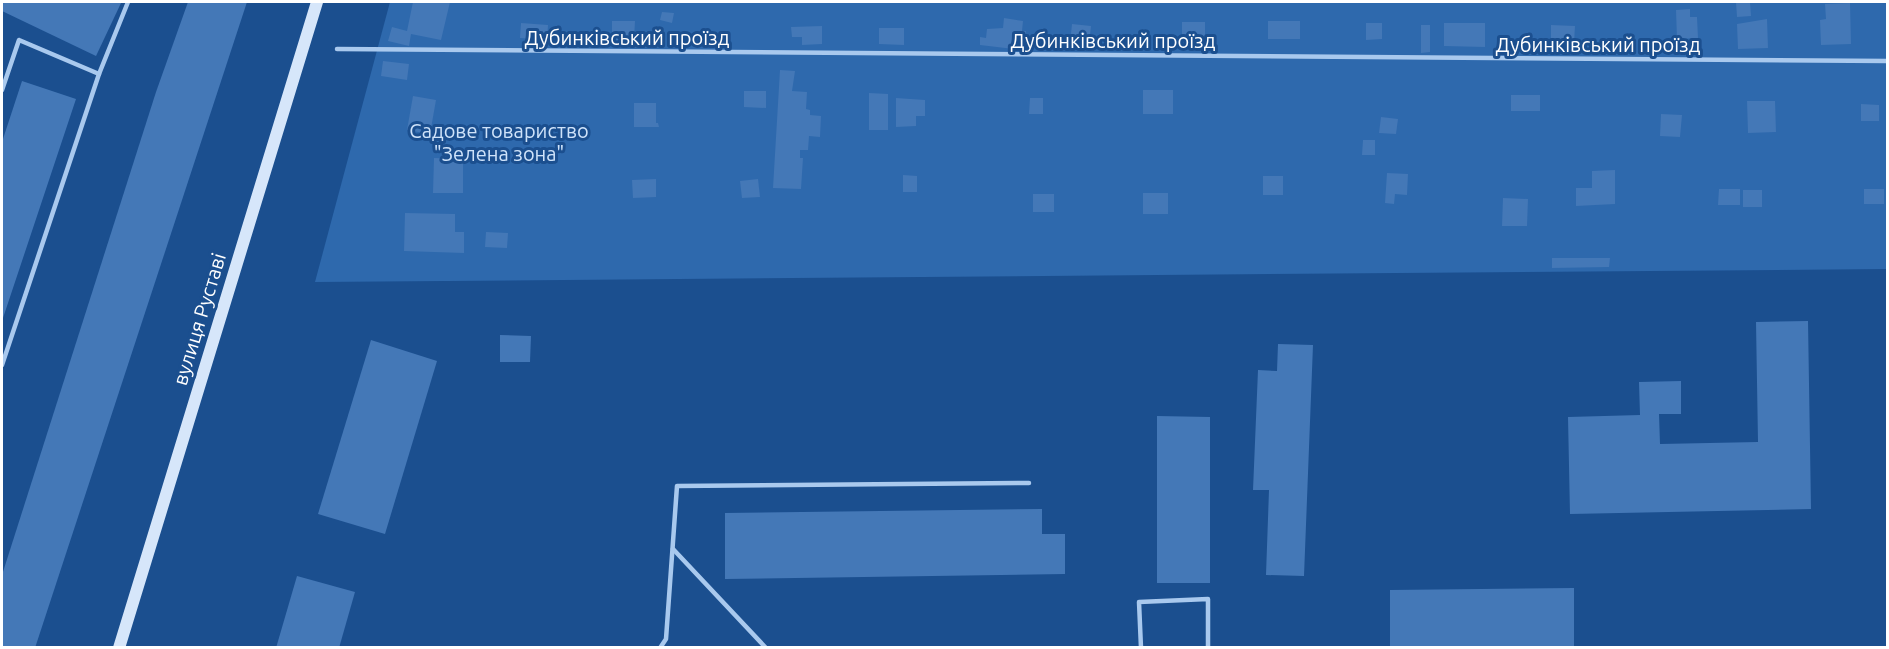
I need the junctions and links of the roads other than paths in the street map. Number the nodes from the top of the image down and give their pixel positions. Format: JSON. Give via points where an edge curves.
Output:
{"nodes":[{"id":1,"x":128,"y":2,"type":"edge"},
{"id":2,"x":317,"y":2,"type":"edge"},
{"id":3,"x":337,"y":49,"type":"dead end"},
{"id":4,"x":1887,"y":61,"type":"edge"},
{"id":5,"x":99,"y":74,"type":"junction"},
{"id":6,"x":2,"y":90,"type":"edge"},
{"id":7,"x":2,"y":365,"type":"edge"},
{"id":8,"x":1029,"y":483,"type":"dead end"},
{"id":9,"x":672,"y":549,"type":"junction"},
{"id":10,"x":119,"y":648,"type":"edge"},
{"id":11,"x":660,"y":648,"type":"edge"},
{"id":12,"x":766,"y":648,"type":"edge"},
{"id":13,"x":1141,"y":648,"type":"edge"},
{"id":14,"x":1208,"y":648,"type":"edge"}],
"edges":[{"from":1,"to":5,"type":"lane"},
{"from":2,"to":10,"type":"main road","name":"вулиця Руставі"},
{"from":3,"to":4,"type":"lane","name":"Дубинківський проїзд"},
{"from":5,"to":6,"type":"lane","via":[[19,40]]},
{"from":5,"to":7,"type":"lane"},
{"from":8,"to":9,"type":"lane","via":[[677,486]]},
{"from":9,"to":11,"type":"lane","via":[[666,639]]},
{"from":9,"to":12,"type":"lane"},
{"from":13,"to":14,"type":"lane","via":[[1139,602],[1208,599]]}]}
